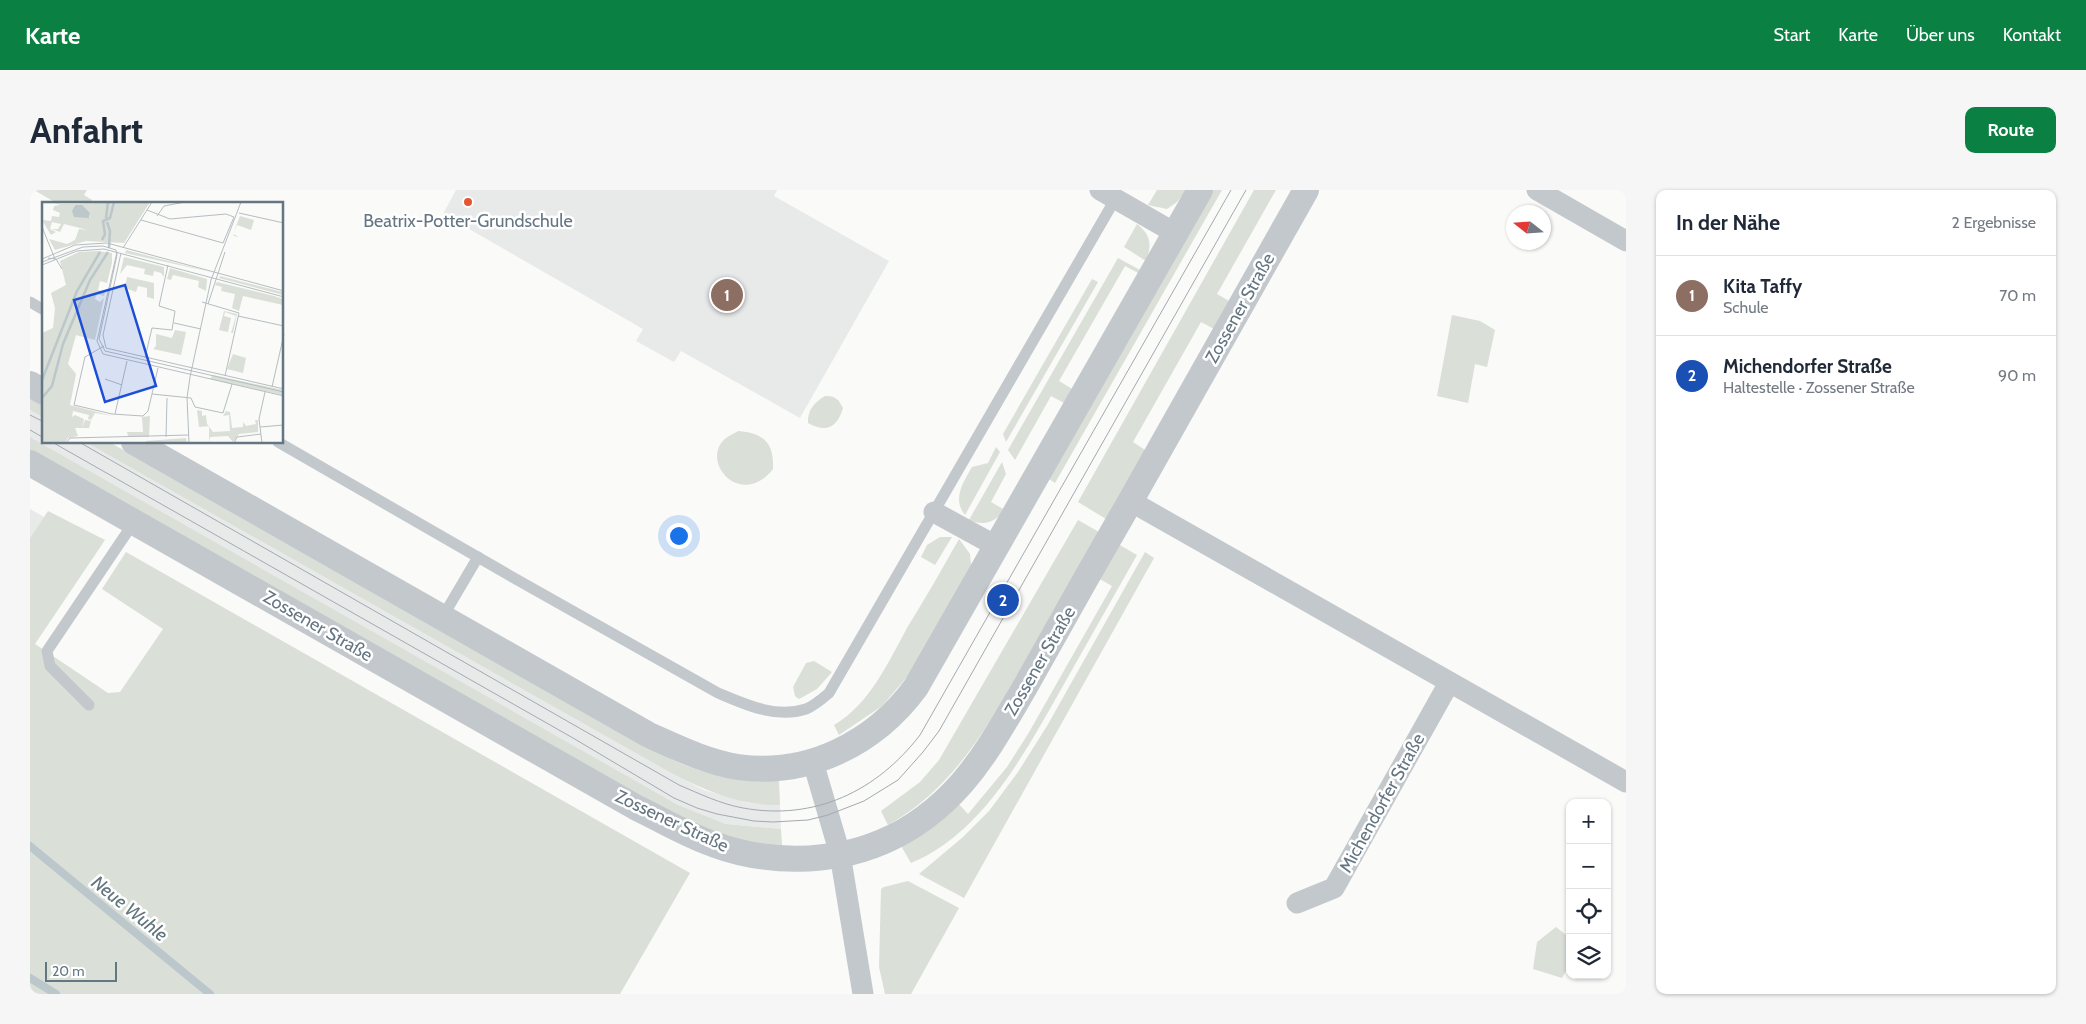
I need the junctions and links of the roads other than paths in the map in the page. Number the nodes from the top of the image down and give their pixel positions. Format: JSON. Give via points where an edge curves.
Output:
{"nodes":[{"id":1,"x":1200,"y":190,"type":"edge"},
{"id":2,"x":1306,"y":190,"type":"edge"},
{"id":3,"x":1537,"y":190,"type":"edge"},
{"id":4,"x":1112,"y":193,"type":"edge"},
{"id":5,"x":1175,"y":233,"type":"junction"},
{"id":6,"x":1626,"y":241,"type":"edge"},
{"id":7,"x":30,"y":302,"type":"edge"},
{"id":8,"x":42,"y":309,"type":"edge"},
{"id":9,"x":30,"y":384,"type":"edge"},
{"id":10,"x":42,"y":391,"type":"edge"},
{"id":11,"x":138,"y":444,"type":"edge"},
{"id":12,"x":281,"y":444,"type":"edge"},
{"id":13,"x":30,"y":463,"type":"edge"},
{"id":14,"x":1132,"y":502,"type":"junction"},
{"id":15,"x":934,"y":512,"type":"junction"},
{"id":16,"x":134,"y":522,"type":"junction"},
{"id":17,"x":996,"y":546,"type":"junction"},
{"id":18,"x":478,"y":557,"type":"junction"},
{"id":19,"x":442,"y":618,"type":"junction"},
{"id":20,"x":1449,"y":683,"type":"junction"},
{"id":21,"x":89,"y":705,"type":"dead end"},
{"id":22,"x":813,"y":762,"type":"junction"},
{"id":23,"x":1626,"y":782,"type":"edge"},
{"id":24,"x":840,"y":854,"type":"junction"},
{"id":25,"x":1297,"y":903,"type":"dead end"},
{"id":26,"x":863,"y":994,"type":"edge"}],
"edges":[{"from":1,"to":5,"type":"street"},
{"from":2,"to":14,"type":"street","name":"Zossener Straße"},
{"from":3,"to":6,"type":"street"},
{"from":4,"to":5,"type":"street"},
{"from":4,"to":15,"type":"lane"},
{"from":5,"to":17,"type":"street"},
{"from":7,"to":8,"type":"lane"},
{"from":9,"to":10,"type":"street"},
{"from":11,"to":19,"type":"street"},
{"from":12,"to":18,"type":"lane"},
{"from":13,"to":16,"type":"street","name":"Zossener Straße"},
{"from":14,"to":20,"type":"street"},
{"from":14,"to":24,"type":"street","name":"Zossener Straße","via":[[992,745],[961,784],[927,817],[882,842]]},
{"from":15,"to":17,"type":"street"},
{"from":15,"to":18,"type":"lane","via":[[829,693],[806,709],[786,711],[748,705],[718,692]]},
{"from":16,"to":21,"type":"lane","via":[[47,651],[50,666]]},
{"from":16,"to":24,"type":"street","name":"Zossener Straße","via":[[637,808],[712,844],[774,858]]},
{"from":17,"to":22,"type":"street","via":[[925,673],[906,700],[886,721],[859,740]]},
{"from":18,"to":19,"type":"lane"},
{"from":19,"to":22,"type":"street","via":[[649,735],[694,755],[760,769]]},
{"from":20,"to":23,"type":"street"},
{"from":20,"to":25,"type":"street","name":"Michendorfer Straße","via":[[1334,888]]},
{"from":22,"to":24,"type":"street"},
{"from":24,"to":26,"type":"street"}]}
